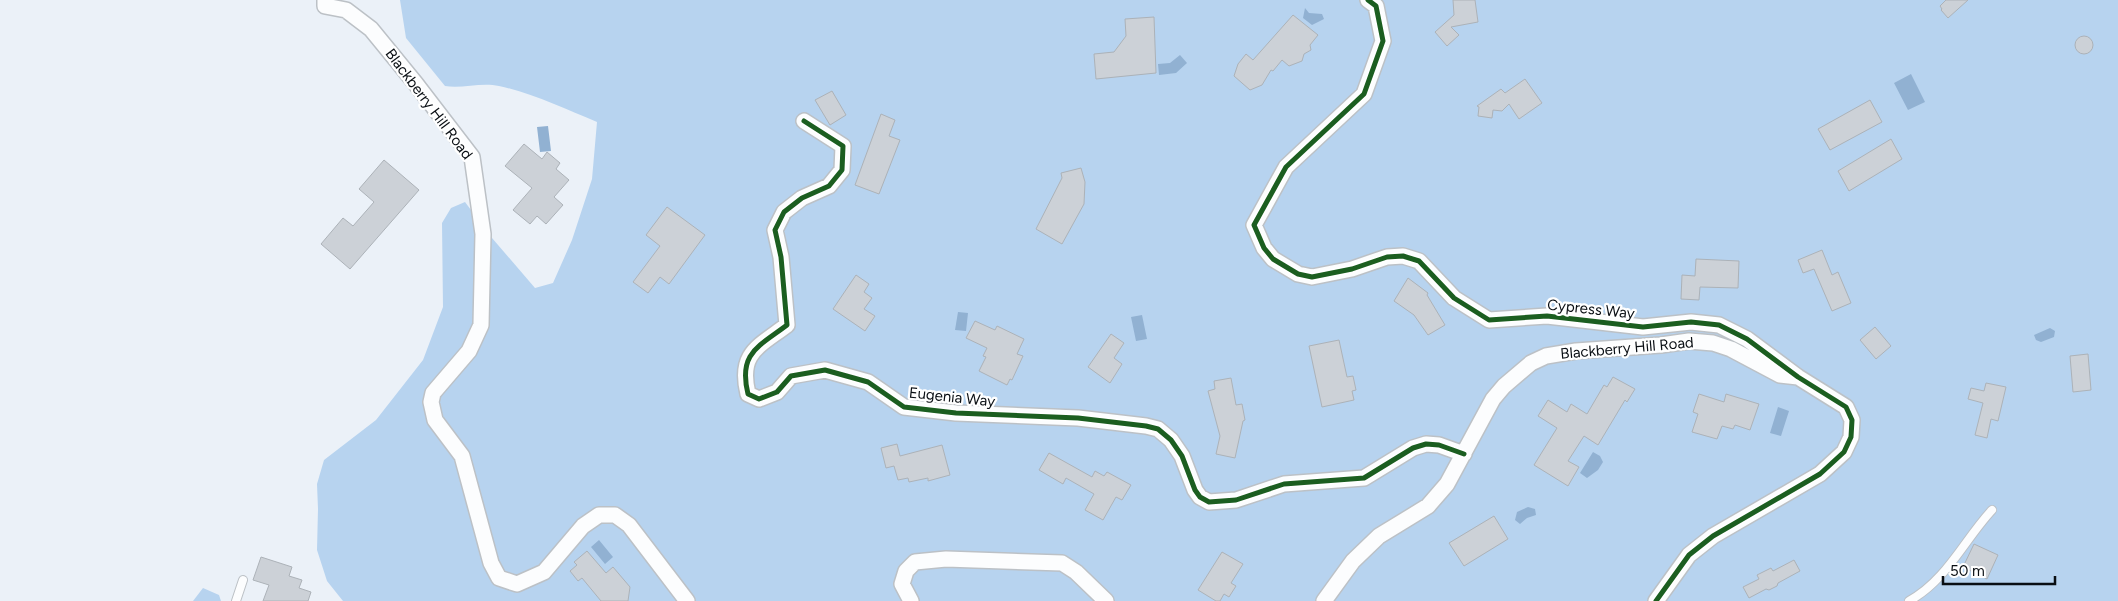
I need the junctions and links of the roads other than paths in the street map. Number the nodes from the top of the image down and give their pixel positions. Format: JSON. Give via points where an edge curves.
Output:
{"nodes":[{"id":1,"x":1368,"y":0,"type":"edge"},
{"id":2,"x":325,"y":3,"type":"edge"},
{"id":3,"x":804,"y":122,"type":"dead end"},
{"id":4,"x":1798,"y":377,"type":"junction"},
{"id":5,"x":1464,"y":454,"type":"junction"},
{"id":6,"x":1992,"y":510,"type":"dead end"},
{"id":7,"x":243,"y":580,"type":"dead end"},
{"id":8,"x":236,"y":601,"type":"edge"},
{"id":9,"x":687,"y":601,"type":"edge"},
{"id":10,"x":911,"y":601,"type":"edge"},
{"id":11,"x":1106,"y":601,"type":"edge"},
{"id":12,"x":1324,"y":601,"type":"edge"},
{"id":13,"x":1656,"y":601,"type":"edge"},
{"id":14,"x":1909,"y":601,"type":"edge"}],
"edges":[{"from":1,"to":4,"type":"street","name":"Cypress Way","via":[[1376,6],[1383,41],[1364,94],[1286,167],[1254,225],[1273,259],[1298,274],[1312,277],[1403,256],[1419,261],[1454,298],[1489,320],[1547,316],[1643,327],[1691,322],[1719,325],[1747,339]]},
{"from":2,"to":9,"type":"street","name":"Blackberry Hill Road","via":[[346,10],[371,29],[472,157],[483,234],[481,325],[470,351],[433,393],[431,402],[435,420],[462,456],[490,563],[499,578],[517,584],[544,572],[583,526],[599,515],[614,515],[629,525]]},
{"from":3,"to":5,"type":"street","name":"Eugenia Way","via":[[843,146],[842,170],[829,186],[802,198],[784,212],[775,230],[781,257],[787,325],[754,350],[745,368],[748,394],[759,399],[777,392],[791,376],[825,370],[868,382],[904,407],[956,413],[1078,418],[1146,426],[1158,429],[1171,440],[1182,456],[1195,490],[1209,502],[1236,500],[1284,484],[1364,478],[1413,448],[1426,444]]},
{"from":4,"to":5,"type":"street","name":"Blackberry Hill Road","via":[[1780,375],[1731,348],[1713,343],[1689,341],[1546,356],[1531,363],[1493,399]]},
{"from":4,"to":13,"type":"street","name":"Cypress Way","via":[[1846,407],[1852,420],[1851,437],[1844,452],[1820,474],[1713,536],[1689,555]]},
{"from":5,"to":12,"type":"street","name":"Blackberry Hill Road","via":[[1447,484],[1428,506],[1379,536],[1353,560]]},
{"from":6,"to":14,"type":"lane","via":[[1974,529],[1935,584]]},
{"from":7,"to":8,"type":"lane"},
{"from":10,"to":11,"type":"street","via":[[902,584],[906,571],[915,562],[946,559],[1062,562]]}]}
